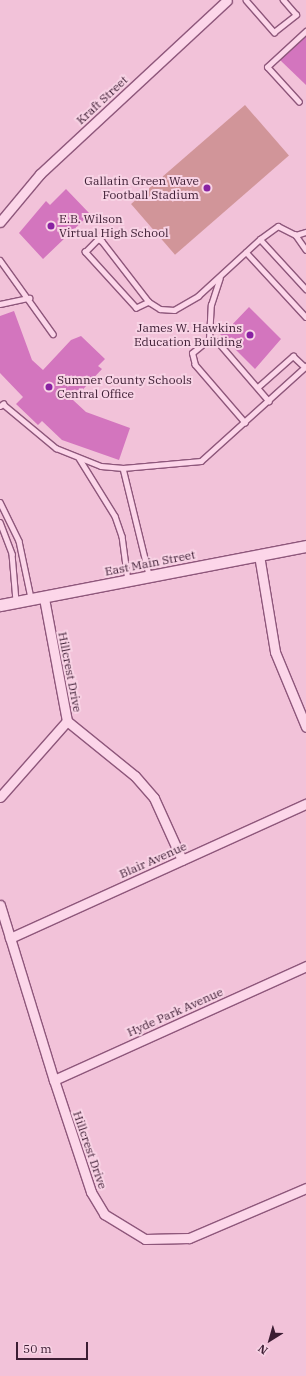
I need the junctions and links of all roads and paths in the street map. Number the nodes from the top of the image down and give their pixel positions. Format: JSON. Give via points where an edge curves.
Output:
{"nodes":[{"id":1,"x":227,"y":0,"type":"edge"},
{"id":2,"x":246,"y":0,"type":"edge"},
{"id":3,"x":283,"y":0,"type":"edge"},
{"id":4,"x":306,"y":31,"type":"edge"},
{"id":5,"x":299,"y":102,"type":"dead end"},
{"id":6,"x":0,"y":222,"type":"edge"},
{"id":7,"x":306,"y":232,"type":"edge"},
{"id":8,"x":295,"y":234,"type":"junction"},
{"id":9,"x":260,"y":239,"type":"junction"},
{"id":10,"x":306,"y":250,"type":"edge"},
{"id":11,"x":246,"y":252,"type":"junction"},
{"id":12,"x":0,"y":260,"type":"edge"},
{"id":13,"x":223,"y":274,"type":"junction"},
{"id":14,"x":306,"y":289,"type":"edge"},
{"id":15,"x":29,"y":298,"type":"junction"},
{"id":16,"x":149,"y":302,"type":"junction"},
{"id":17,"x":0,"y":304,"type":"edge"},
{"id":18,"x":306,"y":317,"type":"edge"},
{"id":19,"x":53,"y":334,"type":"dead end"},
{"id":20,"x":209,"y":339,"type":"junction"},
{"id":21,"x":305,"y":367,"type":"edge"},
{"id":22,"x":258,"y":388,"type":"junction"},
{"id":23,"x":269,"y":401,"type":"junction"},
{"id":24,"x":0,"y":406,"type":"edge"},
{"id":25,"x":245,"y":423,"type":"junction"},
{"id":26,"x":79,"y":458,"type":"junction"},
{"id":27,"x":123,"y":468,"type":"junction"},
{"id":28,"x":0,"y":502,"type":"edge"},
{"id":29,"x":0,"y":522,"type":"edge"},
{"id":30,"x":306,"y":546,"type":"edge"},
{"id":31,"x":259,"y":555,"type":"junction"},
{"id":32,"x":149,"y":577,"type":"junction"},
{"id":33,"x":128,"y":581,"type":"junction"},
{"id":34,"x":44,"y":598,"type":"junction"},
{"id":35,"x":32,"y":600,"type":"junction"},
{"id":36,"x":16,"y":602,"type":"junction"},
{"id":37,"x":0,"y":605,"type":"edge"},
{"id":38,"x":67,"y":721,"type":"junction"},
{"id":39,"x":306,"y":727,"type":"edge"},
{"id":40,"x":0,"y":798,"type":"edge"},
{"id":41,"x":306,"y":804,"type":"edge"},
{"id":42,"x":182,"y":860,"type":"junction"},
{"id":43,"x":0,"y":904,"type":"edge"},
{"id":44,"x":10,"y":938,"type":"junction"},
{"id":45,"x":306,"y":966,"type":"edge"},
{"id":46,"x":54,"y":1080,"type":"junction"},
{"id":47,"x":306,"y":1188,"type":"edge"}],
"edges":[{"from":1,"to":6,"type":"street","name":"Kraft Street","via":[[40,174]]},
{"from":2,"to":3,"type":"lane","via":[[274,32],[296,16]]},
{"from":4,"to":5,"type":"lane","via":[[267,67]]},
{"from":7,"to":8,"type":"lane"},
{"from":8,"to":9,"type":"lane","via":[[278,226]]},
{"from":8,"to":10,"type":"lane"},
{"from":9,"to":11,"type":"lane"},
{"from":9,"to":14,"type":"lane"},
{"from":11,"to":13,"type":"lane"},
{"from":11,"to":18,"type":"lane"},
{"from":12,"to":15,"type":"lane"},
{"from":13,"to":16,"type":"lane","via":[[198,296],[174,310],[160,309]]},
{"from":13,"to":20,"type":"lane","via":[[211,305]]},
{"from":15,"to":17,"type":"lane"},
{"from":15,"to":19,"type":"lane"},
{"from":16,"to":16,"type":"lane","via":[[102,241],[98,239],[85,252],[136,308]]},
{"from":20,"to":22,"type":"lane","via":[[218,342]]},
{"from":20,"to":25,"type":"lane","via":[[192,353],[195,365]]},
{"from":21,"to":22,"type":"lane","via":[[293,356]]},
{"from":21,"to":23,"type":"lane"},
{"from":22,"to":23,"type":"lane"},
{"from":23,"to":25,"type":"lane"},
{"from":24,"to":26,"type":"lane","via":[[3,404],[56,448]]},
{"from":25,"to":27,"type":"lane","via":[[201,461]]},
{"from":26,"to":27,"type":"lane"},
{"from":26,"to":33,"type":"lane","via":[[115,516],[122,536]]},
{"from":27,"to":32,"type":"lane"},
{"from":28,"to":35,"type":"lane","via":[[19,541]]},
{"from":29,"to":36,"type":"lane","via":[[12,554]]},
{"from":30,"to":31,"type":"street","name":"East Main Street"},
{"from":31,"to":32,"type":"street","name":"East Main Street"},
{"from":31,"to":39,"type":"street","via":[[275,652]]},
{"from":32,"to":33,"type":"street","name":"East Main Street"},
{"from":33,"to":34,"type":"street","name":"East Main Street"},
{"from":34,"to":35,"type":"street","name":"East Main Street"},
{"from":34,"to":38,"type":"street","name":"Hillcrest Drive"},
{"from":35,"to":36,"type":"street","name":"East Main Street"},
{"from":36,"to":37,"type":"street","name":"East Main Street"},
{"from":38,"to":40,"type":"street","name":"Hillcrest Drive"},
{"from":38,"to":42,"type":"street","via":[[140,782],[154,798]]},
{"from":41,"to":42,"type":"street","name":"Blair Avenue"},
{"from":42,"to":44,"type":"street","name":"Blair Avenue"},
{"from":43,"to":44,"type":"street","name":"Hillcrest Drive"},
{"from":44,"to":46,"type":"street","name":"Hillcrest Drive"},
{"from":45,"to":46,"type":"street","name":"Hyde Park Avenue"},
{"from":46,"to":47,"type":"street","name":"Hillcrest Drive","via":[[91,1192],[104,1214],[145,1239],[189,1238]]}]}
